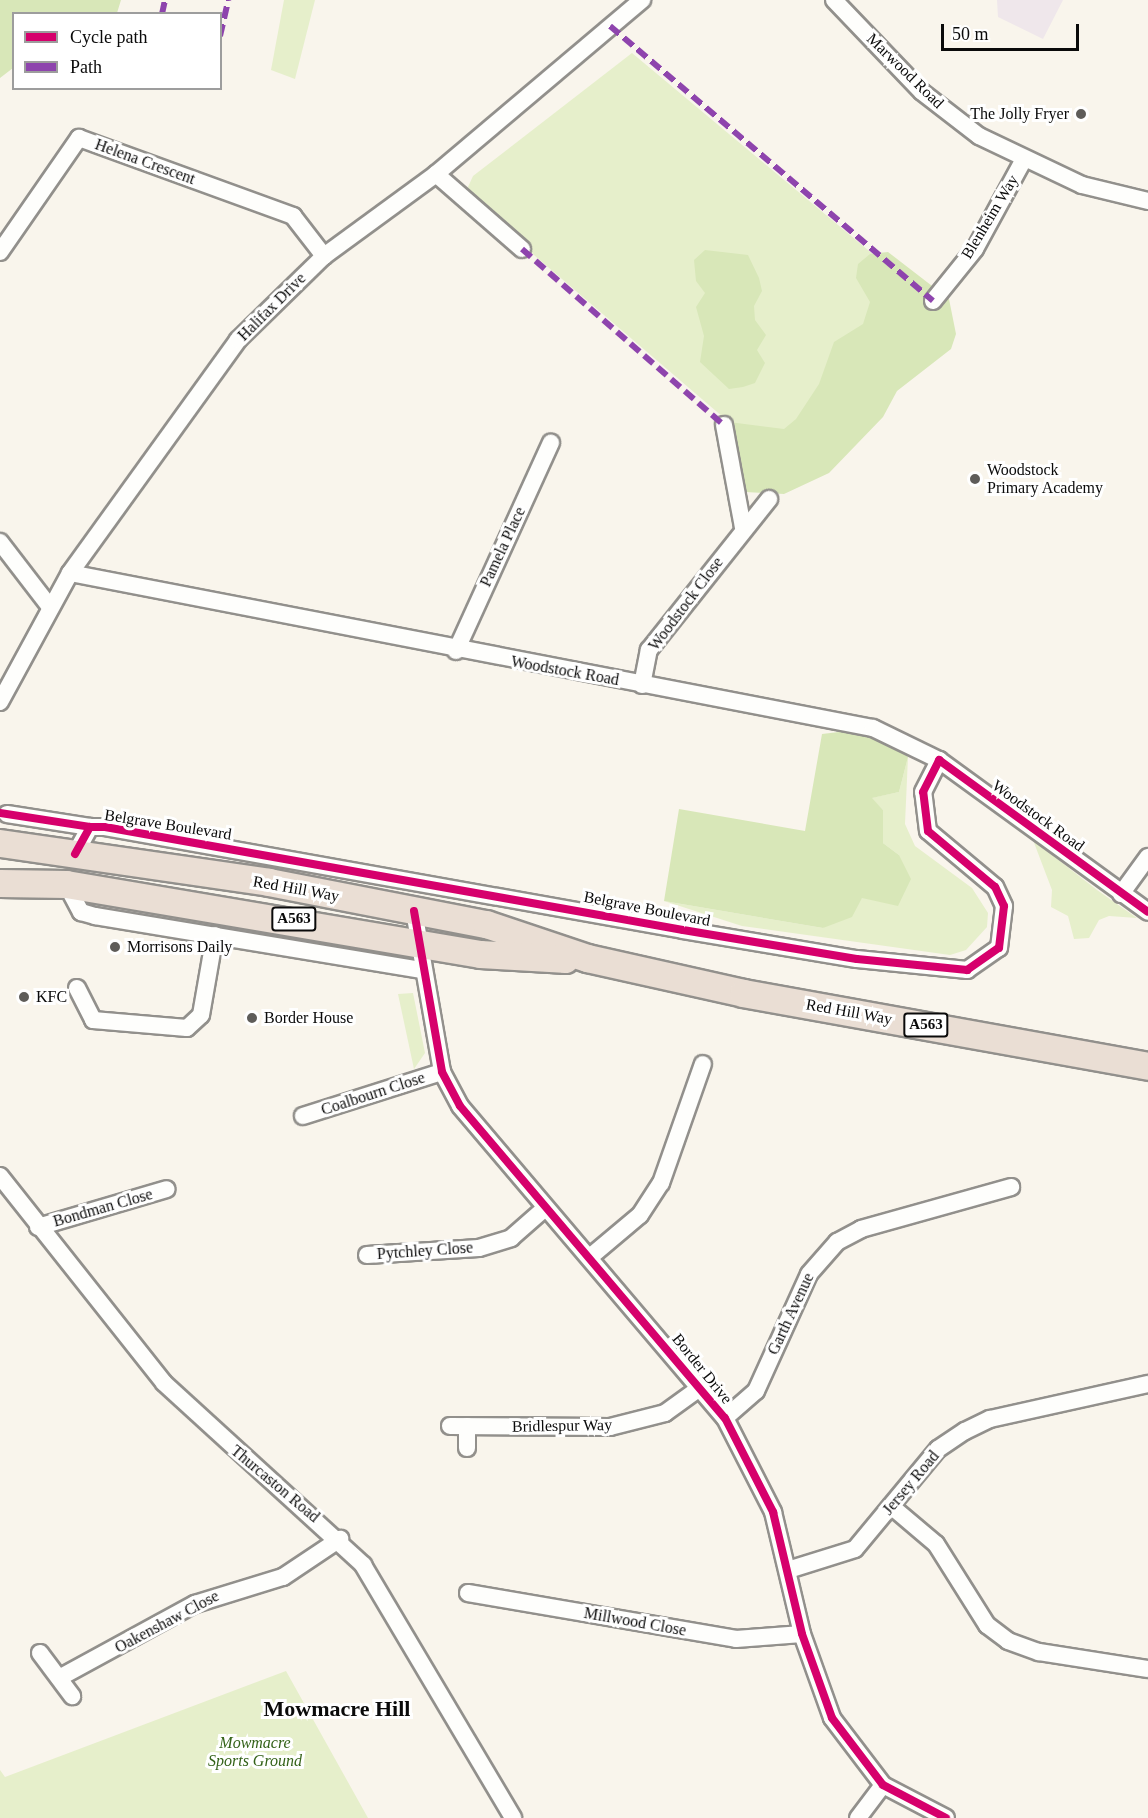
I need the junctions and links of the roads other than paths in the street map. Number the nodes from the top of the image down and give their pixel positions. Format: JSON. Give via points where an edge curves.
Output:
{"nodes":[{"id":1,"x":642,"y":0,"type":"edge"},
{"id":2,"x":834,"y":0,"type":"edge"},
{"id":3,"x":1023,"y":161,"type":"junction"},
{"id":4,"x":436,"y":174,"type":"junction"},
{"id":5,"x":1148,"y":201,"type":"edge"},
{"id":6,"x":522,"y":249,"type":"dead end"},
{"id":7,"x":0,"y":252,"type":"edge"},
{"id":8,"x":324,"y":256,"type":"junction"},
{"id":9,"x":933,"y":301,"type":"dead end"},
{"id":10,"x":724,"y":425,"type":"dead end"},
{"id":11,"x":551,"y":443,"type":"dead end"},
{"id":12,"x":769,"y":499,"type":"dead end"},
{"id":13,"x":743,"y":528,"type":"junction"},
{"id":14,"x":0,"y":542,"type":"edge"},
{"id":15,"x":70,"y":573,"type":"junction"},
{"id":16,"x":50,"y":608,"type":"junction"},
{"id":17,"x":456,"y":651,"type":"junction"},
{"id":18,"x":642,"y":685,"type":"junction"},
{"id":19,"x":0,"y":702,"type":"edge"},
{"id":20,"x":939,"y":760,"type":"junction"},
{"id":21,"x":7,"y":814,"type":"dead end"},
{"id":22,"x":90,"y":827,"type":"junction"},
{"id":23,"x":0,"y":843,"type":"edge"},
{"id":24,"x":75,"y":854,"type":"junction"},
{"id":25,"x":1148,"y":857,"type":"edge"},
{"id":26,"x":0,"y":883,"type":"edge"},
{"id":27,"x":66,"y":884,"type":"junction"},
{"id":28,"x":1121,"y":894,"type":"junction"},
{"id":29,"x":414,"y":911,"type":"junction"},
{"id":30,"x":1148,"y":912,"type":"edge"},
{"id":31,"x":215,"y":935,"type":"junction"},
{"id":32,"x":417,"y":940,"type":"junction"},
{"id":33,"x":587,"y":958,"type":"junction"},
{"id":34,"x":422,"y":970,"type":"junction"},
{"id":35,"x":77,"y":988,"type":"dead end"},
{"id":36,"x":703,"y":1064,"type":"dead end"},
{"id":37,"x":1148,"y":1066,"type":"edge"},
{"id":38,"x":442,"y":1072,"type":"junction"},
{"id":39,"x":303,"y":1116,"type":"dead end"},
{"id":40,"x":0,"y":1176,"type":"edge"},
{"id":41,"x":1011,"y":1187,"type":"dead end"},
{"id":42,"x":167,"y":1189,"type":"dead end"},
{"id":43,"x":544,"y":1209,"type":"junction"},
{"id":44,"x":38,"y":1227,"type":"junction"},
{"id":45,"x":367,"y":1255,"type":"dead end"},
{"id":46,"x":590,"y":1257,"type":"junction"},
{"id":47,"x":1148,"y":1384,"type":"edge"},
{"id":48,"x":700,"y":1387,"type":"junction"},
{"id":49,"x":724,"y":1418,"type":"junction"},
{"id":50,"x":450,"y":1426,"type":"dead end"},
{"id":51,"x":467,"y":1426,"type":"junction"},
{"id":52,"x":467,"y":1448,"type":"dead end"},
{"id":53,"x":891,"y":1506,"type":"junction"},
{"id":54,"x":340,"y":1539,"type":"junction"},
{"id":55,"x":788,"y":1570,"type":"junction"},
{"id":56,"x":468,"y":1593,"type":"dead end"},
{"id":57,"x":802,"y":1634,"type":"junction"},
{"id":58,"x":40,"y":1653,"type":"dead end"},
{"id":59,"x":1148,"y":1670,"type":"edge"},
{"id":60,"x":59,"y":1678,"type":"junction"},
{"id":61,"x":72,"y":1696,"type":"dead end"},
{"id":62,"x":883,"y":1785,"type":"junction"},
{"id":63,"x":513,"y":1818,"type":"edge"},
{"id":64,"x":858,"y":1818,"type":"edge"},
{"id":65,"x":946,"y":1818,"type":"edge"}],
"edges":[{"from":1,"to":4,"type":"street","name":"Halifax Drive"},
{"from":2,"to":3,"type":"street","name":"Marwood Road","via":[[922,92]]},
{"from":3,"to":5,"type":"street","name":"Marwood Road","via":[[1082,185]]},
{"from":3,"to":9,"type":"street","name":"Blenheim Way","via":[[975,249]]},
{"from":4,"to":6,"type":"street"},
{"from":4,"to":8,"type":"street","name":"Halifax Drive"},
{"from":7,"to":8,"type":"street","name":"Helena Crescent","via":[[79,138],[292,216]]},
{"from":8,"to":15,"type":"street","name":"Halifax Drive","via":[[238,340]]},
{"from":10,"to":13,"type":"street"},
{"from":11,"to":17,"type":"street","name":"Pamela Place"},
{"from":12,"to":13,"type":"street","name":"Woodstock Close"},
{"from":13,"to":18,"type":"street","name":"Woodstock Close","via":[[649,650]]},
{"from":14,"to":16,"type":"street"},
{"from":15,"to":16,"type":"street","name":"Halifax Drive"},
{"from":15,"to":17,"type":"street","name":"Woodstock Road"},
{"from":16,"to":19,"type":"street","name":"Halifax Drive"},
{"from":17,"to":18,"type":"street","name":"Woodstock Road"},
{"from":18,"to":20,"type":"street","name":"Woodstock Road","via":[[873,728]]},
{"from":20,"to":22,"type":"street","name":"Belgrave Boulevard","via":[[922,792],[928,831],[995,887],[1004,906],[999,948],[967,970],[846,957]]},
{"from":20,"to":28,"type":"street","name":"Woodstock Road"},
{"from":21,"to":22,"type":"street"},
{"from":22,"to":24,"type":"street","name":"Belgrave Boulevard"},
{"from":23,"to":24,"type":"highway","name":"Red Hill Way","number":"A563"},
{"from":24,"to":29,"type":"highway","name":"Red Hill Way","number":"A563","via":[[269,882]]},
{"from":25,"to":28,"type":"street"},
{"from":26,"to":27,"type":"highway","name":"Red Hill Way","number":"A563"},
{"from":27,"to":31,"type":"street","via":[[81,912]]},
{"from":27,"to":32,"type":"highway","name":"Red Hill Way","number":"A563"},
{"from":28,"to":30,"type":"street","name":"Woodstock Road"},
{"from":29,"to":32,"type":"street","name":"Border Drive"},
{"from":29,"to":33,"type":"highway","name":"Red Hill Way","number":"A563","via":[[486,924]]},
{"from":31,"to":34,"type":"street"},
{"from":31,"to":35,"type":"street","via":[[201,1015],[187,1028],[93,1020]]},
{"from":32,"to":33,"type":"highway","name":"Red Hill Way","number":"A563","via":[[480,954]]},
{"from":32,"to":34,"type":"street","name":"Border Drive"},
{"from":33,"to":37,"type":"highway","name":"Red Hill Way","number":"A563","via":[[743,993]]},
{"from":34,"to":38,"type":"street","name":"Border Drive"},
{"from":36,"to":46,"type":"street","via":[[661,1183],[640,1215]]},
{"from":38,"to":39,"type":"street","name":"Coalbourn Close"},
{"from":38,"to":43,"type":"street","name":"Border Drive","via":[[460,1106]]},
{"from":40,"to":44,"type":"street","name":"Thurcaston Road"},
{"from":41,"to":49,"type":"street","name":"Garth Avenue","via":[[861,1229],[837,1242],[809,1274],[756,1391]]},
{"from":42,"to":44,"type":"street","name":"Bondman Close"},
{"from":43,"to":45,"type":"street","name":"Pytchley Close","via":[[511,1238],[479,1248]]},
{"from":43,"to":46,"type":"street","name":"Border Drive"},
{"from":44,"to":54,"type":"street","name":"Thurcaston Road","via":[[164,1383],[208,1427]]},
{"from":46,"to":48,"type":"street","name":"Border Drive"},
{"from":47,"to":53,"type":"street","name":"Jersey Road","via":[[990,1419],[964,1431],[938,1449]]},
{"from":48,"to":49,"type":"street","name":"Border Drive"},
{"from":48,"to":51,"type":"street","name":"Bridlespur Way","via":[[665,1413],[637,1423]]},
{"from":49,"to":55,"type":"street","name":"Border Drive","via":[[773,1512]]},
{"from":50,"to":51,"type":"street","name":"Bridlespur Way"},
{"from":51,"to":52,"type":"street"},
{"from":53,"to":55,"type":"street","name":"Jersey Road","via":[[855,1549]]},
{"from":53,"to":59,"type":"street","via":[[936,1544],[987,1625],[1008,1641],[1039,1652]]},
{"from":54,"to":60,"type":"street","name":"Oakenshaw Close","via":[[283,1577],[195,1604]]},
{"from":54,"to":63,"type":"street","name":"Thurcaston Road","via":[[363,1565]]},
{"from":55,"to":57,"type":"street","name":"Border Drive"},
{"from":56,"to":57,"type":"street","name":"Millwood Close","via":[[736,1639]]},
{"from":57,"to":62,"type":"street","name":"Border Drive","via":[[832,1718]]},
{"from":58,"to":60,"type":"street"},
{"from":60,"to":61,"type":"street"},
{"from":62,"to":64,"type":"street"},
{"from":62,"to":65,"type":"street","name":"Border Drive"}]}
